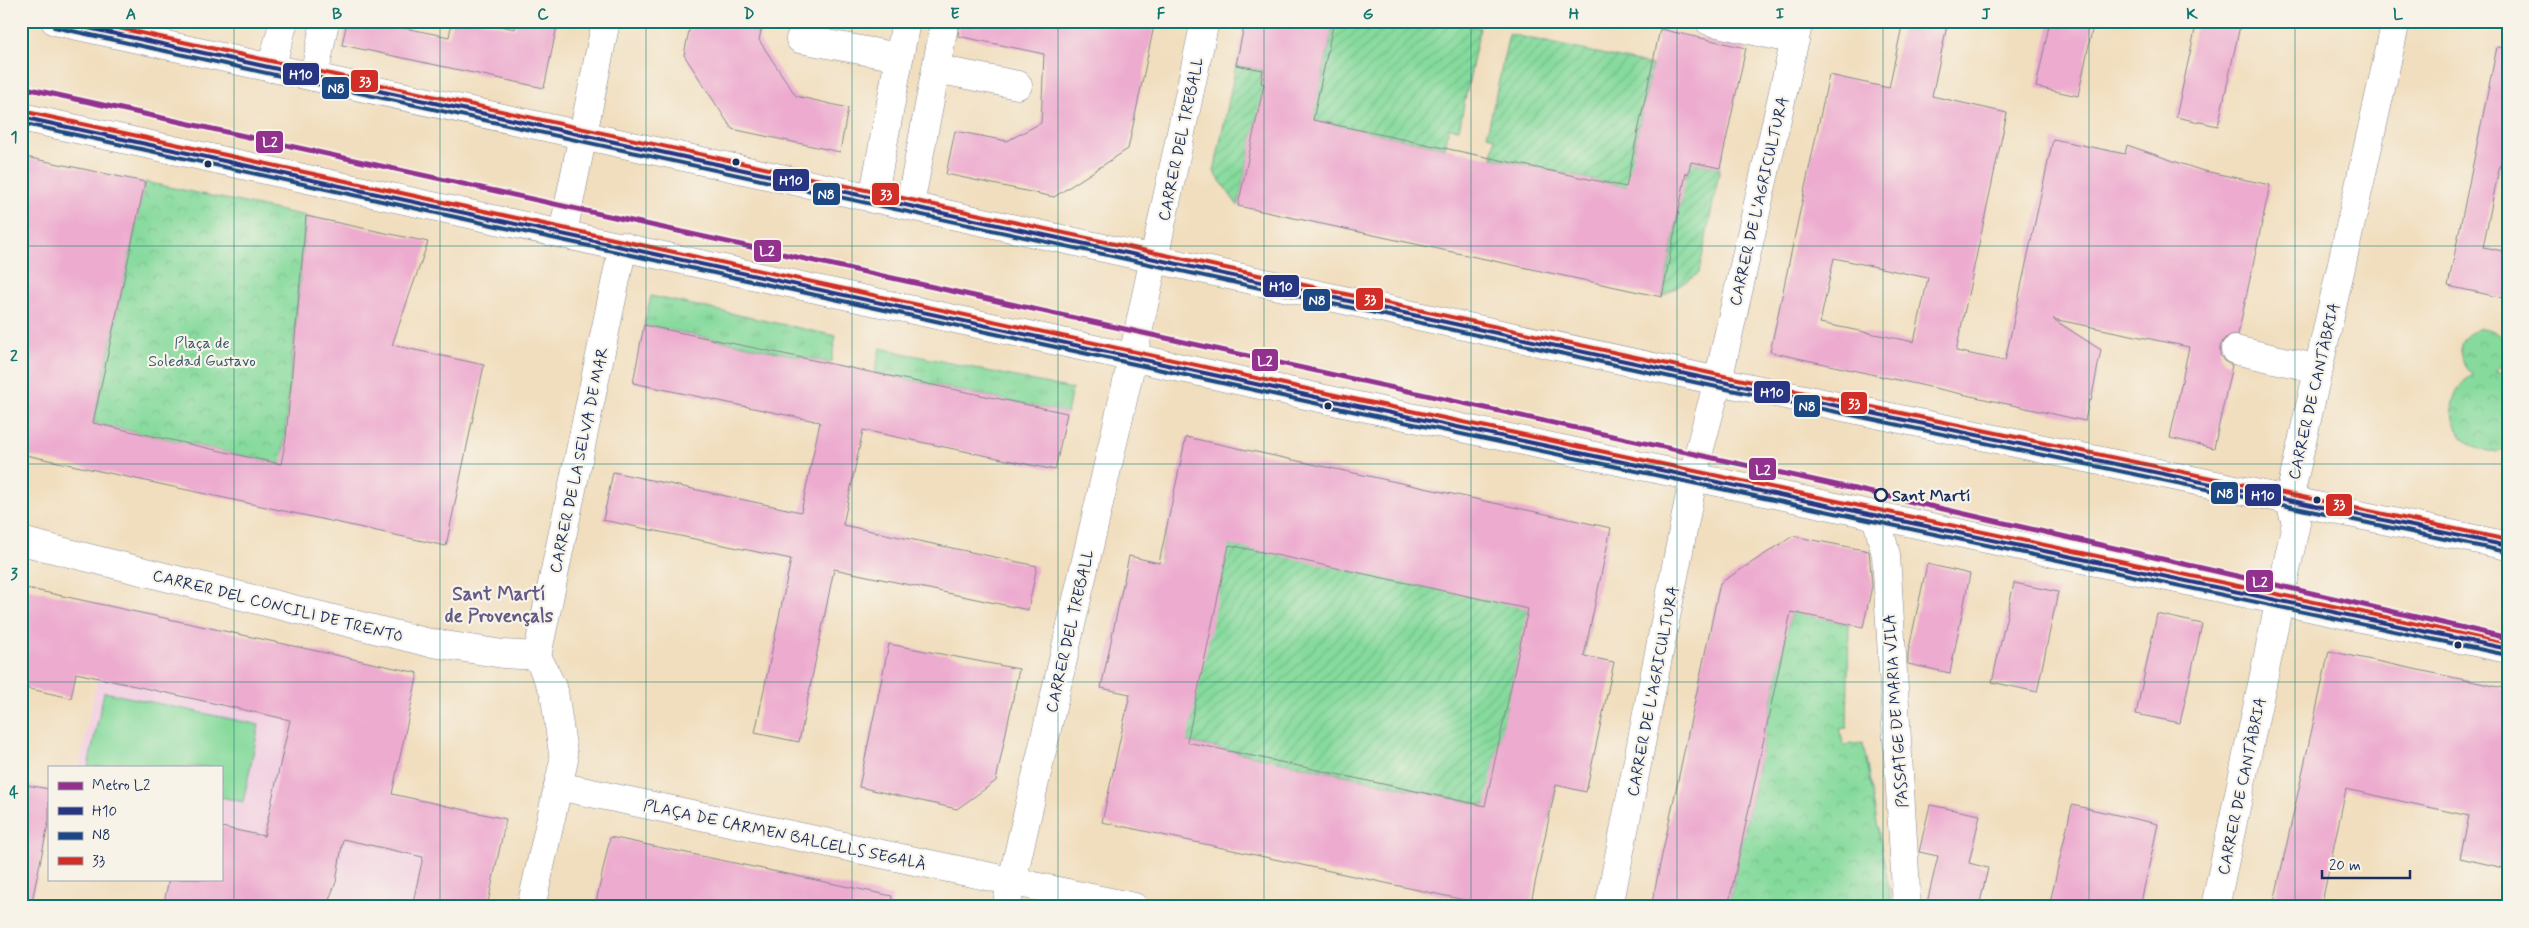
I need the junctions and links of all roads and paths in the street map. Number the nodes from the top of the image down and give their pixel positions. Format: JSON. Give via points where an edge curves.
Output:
{"nodes":[{"id":1,"x":56,"y":21,"type":"edge"},
{"id":2,"x":284,"y":21,"type":"edge"},
{"id":3,"x":325,"y":21,"type":"edge"},
{"id":4,"x":606,"y":21,"type":"edge"},
{"id":5,"x":906,"y":21,"type":"edge"},
{"id":6,"x":944,"y":21,"type":"edge"},
{"id":7,"x":1205,"y":21,"type":"edge"},
{"id":8,"x":1709,"y":21,"type":"edge"},
{"id":9,"x":2396,"y":21,"type":"edge"},
{"id":10,"x":1797,"y":31,"type":"edge"},
{"id":11,"x":800,"y":39,"type":"dead end"},
{"id":12,"x":899,"y":57,"type":"junction"},
{"id":13,"x":271,"y":68,"type":"junction"},
{"id":14,"x":936,"y":69,"type":"junction"},
{"id":15,"x":314,"y":77,"type":"junction"},
{"id":16,"x":1018,"y":86,"type":"dead end"},
{"id":17,"x":21,"y":117,"type":"edge"},
{"id":18,"x":583,"y":136,"type":"junction"},
{"id":19,"x":873,"y":198,"type":"junction"},
{"id":20,"x":910,"y":205,"type":"junction"},
{"id":21,"x":563,"y":233,"type":"junction"},
{"id":22,"x":623,"y":246,"type":"junction"},
{"id":23,"x":1154,"y":258,"type":"junction"},
{"id":24,"x":2235,"y":350,"type":"dead end"},
{"id":25,"x":1133,"y":356,"type":"junction"},
{"id":26,"x":2318,"y":369,"type":"junction"},
{"id":27,"x":1718,"y":381,"type":"junction"},
{"id":28,"x":1694,"y":476,"type":"junction"},
{"id":29,"x":2289,"y":500,"type":"junction"},
{"id":30,"x":1876,"y":516,"type":"junction"},
{"id":31,"x":21,"y":541,"type":"edge"},
{"id":32,"x":2508,"y":546,"type":"edge"},
{"id":33,"x":2280,"y":601,"type":"junction"},
{"id":34,"x":2508,"y":648,"type":"edge"},
{"id":35,"x":537,"y":656,"type":"junction"},
{"id":36,"x":558,"y":786,"type":"junction"},
{"id":37,"x":1008,"y":894,"type":"edge"},
{"id":38,"x":531,"y":907,"type":"edge"},
{"id":39,"x":1134,"y":907,"type":"edge"},
{"id":40,"x":1609,"y":907,"type":"edge"},
{"id":41,"x":1908,"y":907,"type":"edge"},
{"id":42,"x":2215,"y":907,"type":"edge"}],
"edges":[{"from":1,"to":13,"type":"street"},
{"from":2,"to":13,"type":"street"},
{"from":3,"to":15,"type":"street"},
{"from":4,"to":18,"type":"street"},
{"from":5,"to":12,"type":"street"},
{"from":6,"to":14,"type":"street"},
{"from":7,"to":23,"type":"street","name":"CARRER DEL TREBALL"},
{"from":8,"to":10,"type":"street"},
{"from":9,"to":26,"type":"street","name":"CARRER DE CANTÀBRIA"},
{"from":10,"to":27,"type":"street","name":"CARRER DE L'AGRICULTURA"},
{"from":11,"to":12,"type":"street"},
{"from":12,"to":19,"type":"street"},
{"from":13,"to":15,"type":"street"},
{"from":14,"to":16,"type":"street"},
{"from":14,"to":20,"type":"street"},
{"from":15,"to":18,"type":"street"},
{"from":17,"to":21,"type":"street"},
{"from":18,"to":19,"type":"street"},
{"from":18,"to":21,"type":"street"},
{"from":19,"to":20,"type":"street"},
{"from":20,"to":23,"type":"street"},
{"from":21,"to":22,"type":"street"},
{"from":22,"to":25,"type":"street"},
{"from":22,"to":35,"type":"street","name":"CARRER DE LA SELVA DE MAR"},
{"from":23,"to":25,"type":"street","name":"CARRER DEL TREBALL"},
{"from":23,"to":27,"type":"street"},
{"from":24,"to":26,"type":"street"},
{"from":25,"to":28,"type":"street"},
{"from":25,"to":37,"type":"street","name":"CARRER DEL TREBALL"},
{"from":26,"to":29,"type":"street","name":"CARRER DE CANTÀBRIA"},
{"from":27,"to":28,"type":"street","name":"CARRER DE L'AGRICULTURA"},
{"from":27,"to":29,"type":"street"},
{"from":28,"to":30,"type":"street"},
{"from":28,"to":40,"type":"street","name":"CARRER DE L'AGRICULTURA"},
{"from":29,"to":32,"type":"street"},
{"from":29,"to":33,"type":"street","name":"CARRER DE CANTÀBRIA","via":[[2296,523]]},
{"from":30,"to":33,"type":"street"},
{"from":30,"to":41,"type":"street","name":"PASSATGE DE MARIA VILA","via":[[1886,555]]},
{"from":31,"to":35,"type":"street","name":"CARRER DEL CONCILI DE TRENTO","via":[[417,640],[508,655]]},
{"from":33,"to":34,"type":"street"},
{"from":33,"to":42,"type":"street","name":"CARRER DE CANTÀBRIA"},
{"from":35,"to":36,"type":"street","via":[[554,691],[564,760]]},
{"from":36,"to":37,"type":"street","name":"PLAÇA DE CARMEN BALCELLS SEGALÀ"},
{"from":36,"to":38,"type":"street"},
{"from":37,"to":39,"type":"street"}]}
